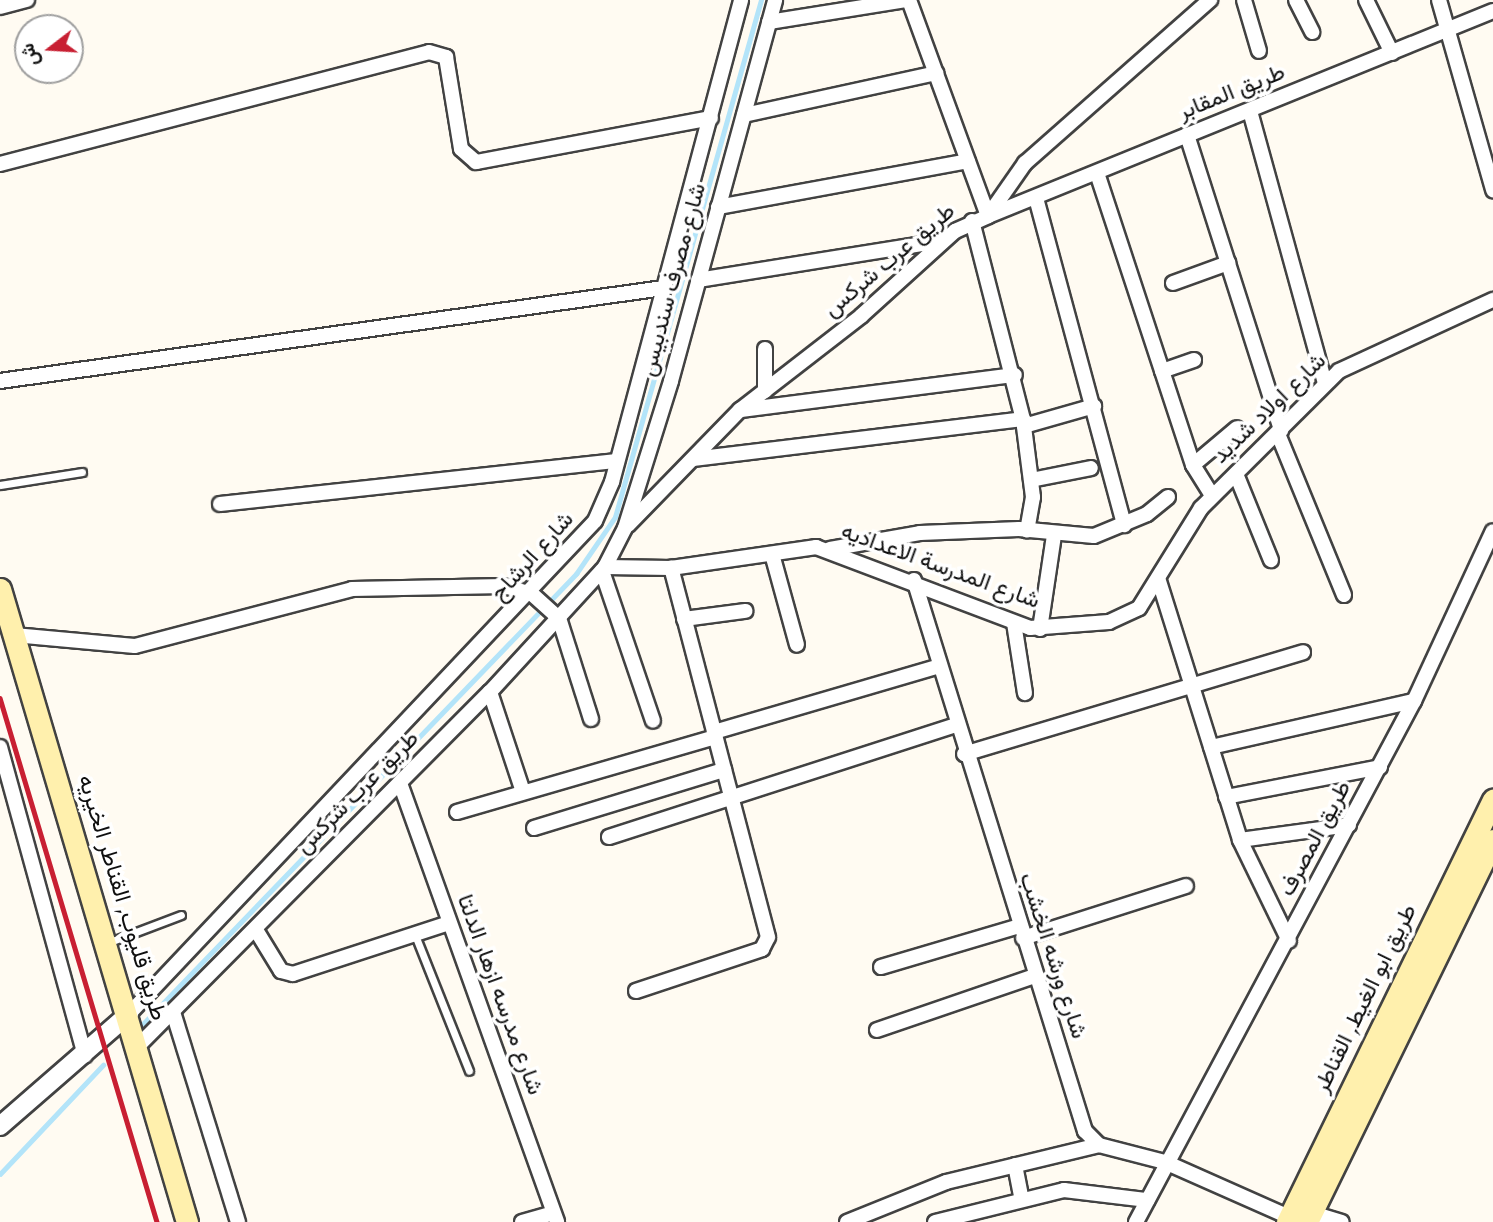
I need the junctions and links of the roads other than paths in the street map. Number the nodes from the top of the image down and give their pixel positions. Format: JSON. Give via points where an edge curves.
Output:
{"nodes":[{"id":1,"x":27,"y":0,"type":"edge"},
{"id":2,"x":741,"y":0,"type":"edge"},
{"id":3,"x":775,"y":0,"type":"edge"},
{"id":4,"x":908,"y":0,"type":"edge"},
{"id":5,"x":1210,"y":0,"type":"edge"},
{"id":6,"x":1244,"y":0,"type":"edge"},
{"id":7,"x":1296,"y":0,"type":"edge"},
{"id":8,"x":1366,"y":0,"type":"edge"},
{"id":9,"x":1439,"y":0,"type":"edge"},
{"id":10,"x":0,"y":7,"type":"edge"},
{"id":11,"x":1493,"y":11,"type":"edge"},
{"id":12,"x":769,"y":22,"type":"junction"},
{"id":13,"x":1451,"y":28,"type":"junction"},
{"id":14,"x":1312,"y":32,"type":"dead end"},
{"id":15,"x":1259,"y":51,"type":"dead end"},
{"id":16,"x":1392,"y":52,"type":"junction"},
{"id":17,"x":936,"y":74,"type":"junction"},
{"id":18,"x":1250,"y":111,"type":"junction"},
{"id":19,"x":744,"y":115,"type":"junction"},
{"id":20,"x":711,"y":118,"type":"junction"},
{"id":21,"x":1187,"y":135,"type":"junction"},
{"id":22,"x":968,"y":161,"type":"junction"},
{"id":23,"x":0,"y":164,"type":"edge"},
{"id":24,"x":1097,"y":173,"type":"junction"},
{"id":25,"x":1493,"y":190,"type":"edge"},
{"id":26,"x":1036,"y":198,"type":"junction"},
{"id":27,"x":718,"y":207,"type":"junction"},
{"id":28,"x":988,"y":216,"type":"junction"},
{"id":29,"x":972,"y":221,"type":"junction"},
{"id":30,"x":942,"y":241,"type":"junction"},
{"id":31,"x":1228,"y":263,"type":"junction"},
{"id":32,"x":698,"y":281,"type":"junction"},
{"id":33,"x":1173,"y":283,"type":"dead end"},
{"id":34,"x":663,"y":288,"type":"junction"},
{"id":35,"x":1493,"y":300,"type":"edge"},
{"id":36,"x":765,"y":349,"type":"dead end"},
{"id":37,"x":1194,"y":360,"type":"dead end"},
{"id":38,"x":1162,"y":371,"type":"junction"},
{"id":39,"x":1015,"y":376,"type":"junction"},
{"id":40,"x":0,"y":381,"type":"edge"},
{"id":41,"x":1325,"y":384,"type":"junction"},
{"id":42,"x":765,"y":391,"type":"junction"},
{"id":43,"x":1094,"y":406,"type":"junction"},
{"id":44,"x":740,"y":410,"type":"junction"},
{"id":45,"x":1023,"y":422,"type":"junction"},
{"id":46,"x":1237,"y":428,"type":"dead end"},
{"id":47,"x":1279,"y":432,"type":"junction"},
{"id":48,"x":693,"y":459,"type":"junction"},
{"id":49,"x":617,"y":461,"type":"junction"},
{"id":50,"x":1192,"y":464,"type":"junction"},
{"id":51,"x":1091,"y":468,"type":"dead end"},
{"id":52,"x":82,"y":472,"type":"dead end"},
{"id":53,"x":1236,"y":474,"type":"junction"},
{"id":54,"x":1031,"y":480,"type":"junction"},
{"id":55,"x":0,"y":485,"type":"edge"},
{"id":56,"x":1212,"y":496,"type":"junction"},
{"id":57,"x":1168,"y":497,"type":"dead end"},
{"id":58,"x":220,"y":504,"type":"dead end"},
{"id":59,"x":1124,"y":525,"type":"junction"},
{"id":60,"x":625,"y":528,"type":"junction"},
{"id":61,"x":1027,"y":530,"type":"junction"},
{"id":62,"x":1493,"y":531,"type":"edge"},
{"id":63,"x":1054,"y":535,"type":"junction"},
{"id":64,"x":830,"y":549,"type":"junction"},
{"id":65,"x":772,"y":554,"type":"junction"},
{"id":66,"x":1271,"y":560,"type":"dead end"},
{"id":67,"x":671,"y":568,"type":"junction"},
{"id":68,"x":604,"y":569,"type":"junction"},
{"id":69,"x":914,"y":580,"type":"junction"},
{"id":70,"x":1159,"y":581,"type":"junction"},
{"id":71,"x":0,"y":589,"type":"edge"},
{"id":72,"x":532,"y":594,"type":"junction"},
{"id":73,"x":1344,"y":595,"type":"dead end"},
{"id":74,"x":745,"y":611,"type":"dead end"},
{"id":75,"x":559,"y":618,"type":"junction"},
{"id":76,"x":684,"y":620,"type":"junction"},
{"id":77,"x":1014,"y":623,"type":"junction"},
{"id":78,"x":1040,"y":629,"type":"junction"},
{"id":79,"x":14,"y":635,"type":"junction"},
{"id":80,"x":797,"y":645,"type":"dead end"},
{"id":81,"x":1303,"y":652,"type":"dead end"},
{"id":82,"x":939,"y":666,"type":"junction"},
{"id":83,"x":1191,"y":685,"type":"junction"},
{"id":84,"x":490,"y":692,"type":"junction"},
{"id":85,"x":1025,"y":693,"type":"dead end"},
{"id":86,"x":1414,"y":701,"type":"junction"},
{"id":87,"x":591,"y":719,"type":"dead end"},
{"id":88,"x":653,"y":721,"type":"dead end"},
{"id":89,"x":956,"y":725,"type":"junction"},
{"id":90,"x":715,"y":735,"type":"junction"},
{"id":91,"x":0,"y":747,"type":"edge"},
{"id":92,"x":1211,"y":747,"type":"junction"},
{"id":93,"x":964,"y":754,"type":"junction"},
{"id":94,"x":1380,"y":767,"type":"junction"},
{"id":95,"x":724,"y":770,"type":"junction"},
{"id":96,"x":400,"y":783,"type":"junction"},
{"id":97,"x":523,"y":792,"type":"junction"},
{"id":98,"x":1226,"y":797,"type":"junction"},
{"id":99,"x":732,"y":799,"type":"junction"},
{"id":100,"x":1493,"y":800,"type":"edge"},
{"id":101,"x":457,"y":812,"type":"dead end"},
{"id":102,"x":1349,"y":825,"type":"junction"},
{"id":103,"x":534,"y":828,"type":"dead end"},
{"id":104,"x":609,"y":837,"type":"dead end"},
{"id":105,"x":1240,"y":840,"type":"junction"},
{"id":106,"x":1493,"y":840,"type":"edge"},
{"id":107,"x":1186,"y":886,"type":"dead end"},
{"id":108,"x":181,"y":915,"type":"dead end"},
{"id":109,"x":449,"y":923,"type":"junction"},
{"id":110,"x":256,"y":930,"type":"junction"},
{"id":111,"x":1021,"y":932,"type":"junction"},
{"id":112,"x":414,"y":934,"type":"junction"},
{"id":113,"x":1289,"y":941,"type":"junction"},
{"id":114,"x":107,"y":943,"type":"junction"},
{"id":115,"x":881,"y":967,"type":"dead end"},
{"id":116,"x":1035,"y":976,"type":"junction"},
{"id":117,"x":636,"y":991,"type":"dead end"},
{"id":118,"x":173,"y":1012,"type":"junction"},
{"id":119,"x":128,"y":1014,"type":"junction"},
{"id":120,"x":877,"y":1030,"type":"dead end"},
{"id":121,"x":138,"y":1046,"type":"junction"},
{"id":122,"x":85,"y":1056,"type":"junction"},
{"id":123,"x":469,"y":1071,"type":"dead end"},
{"id":124,"x":0,"y":1126,"type":"edge"},
{"id":125,"x":1099,"y":1145,"type":"junction"},
{"id":126,"x":1166,"y":1162,"type":"junction"},
{"id":127,"x":1015,"y":1165,"type":"junction"},
{"id":128,"x":1021,"y":1197,"type":"junction"},
{"id":129,"x":1147,"y":1200,"type":"junction"},
{"id":130,"x":555,"y":1217,"type":"edge"},
{"id":131,"x":1299,"y":1218,"type":"edge"},
{"id":132,"x":187,"y":1222,"type":"edge"},
{"id":133,"x":238,"y":1222,"type":"edge"},
{"id":134,"x":522,"y":1222,"type":"edge"},
{"id":135,"x":847,"y":1222,"type":"edge"},
{"id":136,"x":935,"y":1222,"type":"edge"},
{"id":137,"x":1136,"y":1222,"type":"edge"},
{"id":138,"x":1342,"y":1222,"type":"edge"}],
"edges":[{"from":1,"to":10,"type":"street"},
{"from":2,"to":20,"type":"street","name":"شارع الرشاح"},
{"from":3,"to":12,"type":"street","name":"شارع مصرف سندبيس"},
{"from":4,"to":12,"type":"street"},
{"from":4,"to":17,"type":"street"},
{"from":5,"to":28,"type":"street","name":"طريق عرب شركس","via":[[1025,163]]},
{"from":6,"to":15,"type":"street"},
{"from":7,"to":14,"type":"street"},
{"from":8,"to":16,"type":"street"},
{"from":9,"to":13,"type":"street"},
{"from":11,"to":13,"type":"street","name":"طريق المقابر"},
{"from":12,"to":19,"type":"street","name":"شارع مصرف سندبيس"},
{"from":13,"to":16,"type":"street","name":"طريق المقابر"},
{"from":13,"to":25,"type":"street"},
{"from":16,"to":18,"type":"street","name":"طريق المقابر"},
{"from":17,"to":19,"type":"street"},
{"from":17,"to":22,"type":"street"},
{"from":18,"to":21,"type":"street","name":"طريق المقابر"},
{"from":18,"to":41,"type":"street"},
{"from":19,"to":27,"type":"street","name":"شارع مصرف سندبيس"},
{"from":20,"to":23,"type":"street","via":[[476,162],[461,149],[446,57],[429,52]]},
{"from":20,"to":34,"type":"street","name":"شارع الرشاح"},
{"from":21,"to":24,"type":"street","name":"طريق المقابر"},
{"from":21,"to":31,"type":"street"},
{"from":22,"to":27,"type":"street"},
{"from":22,"to":28,"type":"street"},
{"from":24,"to":26,"type":"street","name":"طريق المقابر"},
{"from":24,"to":38,"type":"street"},
{"from":26,"to":28,"type":"street","name":"طريق المقابر"},
{"from":26,"to":43,"type":"street"},
{"from":27,"to":32,"type":"street","name":"شارع مصرف سندبيس"},
{"from":28,"to":29,"type":"street","name":"طريق عرب شركس"},
{"from":29,"to":30,"type":"street","name":"طريق عرب شركس"},
{"from":29,"to":39,"type":"street"},
{"from":30,"to":32,"type":"street"},
{"from":30,"to":42,"type":"street","name":"طريق عرب شركس"},
{"from":31,"to":33,"type":"street"},
{"from":31,"to":47,"type":"street"},
{"from":32,"to":60,"type":"street","name":"شارع مصرف سندبيس"},
{"from":34,"to":40,"type":"street"},
{"from":34,"to":49,"type":"street","name":"شارع الرشاح"},
{"from":35,"to":41,"type":"street","name":"شارع اولاد شديد","via":[[1371,351]]},
{"from":36,"to":42,"type":"street"},
{"from":37,"to":38,"type":"street"},
{"from":38,"to":50,"type":"street"},
{"from":39,"to":44,"type":"street"},
{"from":39,"to":45,"type":"street"},
{"from":41,"to":47,"type":"street","name":"شارع اولاد شديد"},
{"from":42,"to":44,"type":"street","name":"طريق عرب شركس"},
{"from":43,"to":45,"type":"street"},
{"from":43,"to":59,"type":"street"},
{"from":44,"to":48,"type":"street","name":"طريق عرب شركس"},
{"from":45,"to":48,"type":"street"},
{"from":45,"to":54,"type":"street"},
{"from":46,"to":50,"type":"street"},
{"from":47,"to":53,"type":"street","name":"شارع اولاد شديد"},
{"from":47,"to":73,"type":"street"},
{"from":48,"to":60,"type":"street","name":"طريق عرب شركس"},
{"from":49,"to":58,"type":"street"},
{"from":49,"to":72,"type":"street","name":"شارع الرشاح","via":[[595,521]]},
{"from":50,"to":56,"type":"street"},
{"from":51,"to":54,"type":"street"},
{"from":52,"to":55,"type":"lane"},
{"from":53,"to":56,"type":"street","name":"شارع اولاد شديد"},
{"from":53,"to":66,"type":"street"},
{"from":54,"to":61,"type":"street"},
{"from":56,"to":70,"type":"street","name":"شارع اولاد شديد"},
{"from":57,"to":59,"type":"street"},
{"from":59,"to":63,"type":"street","via":[[1094,536]]},
{"from":60,"to":68,"type":"street","name":"شارع مصرف سندبيس"},
{"from":61,"to":63,"type":"street"},
{"from":61,"to":64,"type":"street","via":[[920,533]]},
{"from":62,"to":86,"type":"street","name":"طريق المصرف"},
{"from":63,"to":78,"type":"street"},
{"from":64,"to":65,"type":"street","name":"شارع المدرسة الاعداديه"},
{"from":64,"to":69,"type":"street","name":"شارع المدرسة الاعداديه"},
{"from":65,"to":67,"type":"street","name":"شارع المدرسة الاعداديه"},
{"from":65,"to":80,"type":"street"},
{"from":67,"to":68,"type":"street","name":"شارع المدرسة الاعداديه"},
{"from":67,"to":76,"type":"street"},
{"from":68,"to":75,"type":"street","name":"طريق عرب شركس"},
{"from":68,"to":88,"type":"street"},
{"from":69,"to":77,"type":"street","name":"شارع المدرسة الاعداديه"},
{"from":69,"to":82,"type":"street","name":"شارع ورشه الخشب"},
{"from":70,"to":78,"type":"street","name":"شارع المدرسة الاعداديه","via":[[1127,616]]},
{"from":70,"to":83,"type":"street"},
{"from":71,"to":79,"type":"main road","name":"طريق قليوب, القناطر الخيريه"},
{"from":72,"to":75,"type":"street"},
{"from":72,"to":79,"type":"street","via":[[503,586],[403,584],[302,598],[135,646]]},
{"from":72,"to":119,"type":"street","name":"شارع الرشاح"},
{"from":74,"to":76,"type":"street"},
{"from":75,"to":84,"type":"street","name":"طريق عرب شركس"},
{"from":75,"to":87,"type":"street"},
{"from":76,"to":90,"type":"street"},
{"from":77,"to":78,"type":"street","name":"شارع المدرسة الاعداديه"},
{"from":77,"to":85,"type":"street"},
{"from":79,"to":114,"type":"main road","name":"طريق قليوب, القناطر الخيريه"},
{"from":81,"to":83,"type":"street"},
{"from":82,"to":89,"type":"street","name":"شارع ورشه الخشب"},
{"from":82,"to":90,"type":"street"},
{"from":83,"to":92,"type":"street"},
{"from":83,"to":93,"type":"street"},
{"from":84,"to":96,"type":"street","name":"طريق عرب شركس"},
{"from":84,"to":97,"type":"street"},
{"from":86,"to":92,"type":"street"},
{"from":86,"to":94,"type":"street","name":"طريق المصرف"},
{"from":89,"to":93,"type":"street","name":"شارع ورشه الخشب"},
{"from":89,"to":99,"type":"street"},
{"from":90,"to":95,"type":"street"},
{"from":90,"to":97,"type":"street"},
{"from":91,"to":122,"type":"street"},
{"from":92,"to":98,"type":"street"},
{"from":93,"to":111,"type":"street","name":"شارع ورشه الخشب"},
{"from":94,"to":98,"type":"street"},
{"from":94,"to":102,"type":"street","name":"طريق المصرف"},
{"from":95,"to":99,"type":"street"},
{"from":95,"to":103,"type":"street"},
{"from":96,"to":109,"type":"street","name":"شارع مدرسه ازهار الدلتا"},
{"from":96,"to":110,"type":"street","name":"طريق عرب شركس"},
{"from":97,"to":101,"type":"street"},
{"from":98,"to":105,"type":"street"},
{"from":99,"to":104,"type":"street"},
{"from":99,"to":117,"type":"street","via":[[768,937],[762,949]]},
{"from":100,"to":131,"type":"main road","name":"طريق ابو الغيط, القناطر"},
{"from":102,"to":105,"type":"street"},
{"from":102,"to":113,"type":"street","name":"طريق المصرف"},
{"from":105,"to":113,"type":"street"},
{"from":106,"to":131,"type":"main road","name":"طريق ابو الغيط, القناطر"},
{"from":107,"to":111,"type":"street"},
{"from":108,"to":114,"type":"lane"},
{"from":109,"to":112,"type":"street"},
{"from":109,"to":130,"type":"street","name":"شارع مدرسه ازهار الدلتا"},
{"from":110,"to":112,"type":"street","via":[[289,974]]},
{"from":110,"to":118,"type":"street","name":"طريق عرب شركس"},
{"from":111,"to":115,"type":"street"},
{"from":111,"to":116,"type":"street","name":"شارع ورشه الخشب"},
{"from":112,"to":123,"type":"lane"},
{"from":113,"to":126,"type":"street","name":"طريق المصرف"},
{"from":114,"to":119,"type":"main road","name":"طريق قليوب, القناطر الخيريه"},
{"from":116,"to":120,"type":"street"},
{"from":116,"to":125,"type":"street","name":"شارع ورشه الخشب","via":[[1080,1119]]},
{"from":118,"to":121,"type":"street","name":"طريق عرب شركس"},
{"from":118,"to":133,"type":"street"},
{"from":119,"to":121,"type":"main road","name":"طريق قليوب, القناطر الخيريه"},
{"from":119,"to":122,"type":"street"},
{"from":121,"to":132,"type":"main road","name":"طريق قليوب, القناطر الخيريه"},
{"from":122,"to":124,"type":"street","via":[[34,1092]]},
{"from":125,"to":126,"type":"street"},
{"from":125,"to":127,"type":"street"},
{"from":126,"to":129,"type":"street","name":"طريق المصرف"},
{"from":126,"to":131,"type":"street"},
{"from":127,"to":128,"type":"street"},
{"from":127,"to":135,"type":"street","via":[[946,1182]]},
{"from":128,"to":129,"type":"street","via":[[1084,1188]]},
{"from":128,"to":136,"type":"street"},
{"from":129,"to":137,"type":"street","name":"طريق المصرف"},
{"from":130,"to":134,"type":"street"},
{"from":131,"to":138,"type":"street"}]}
